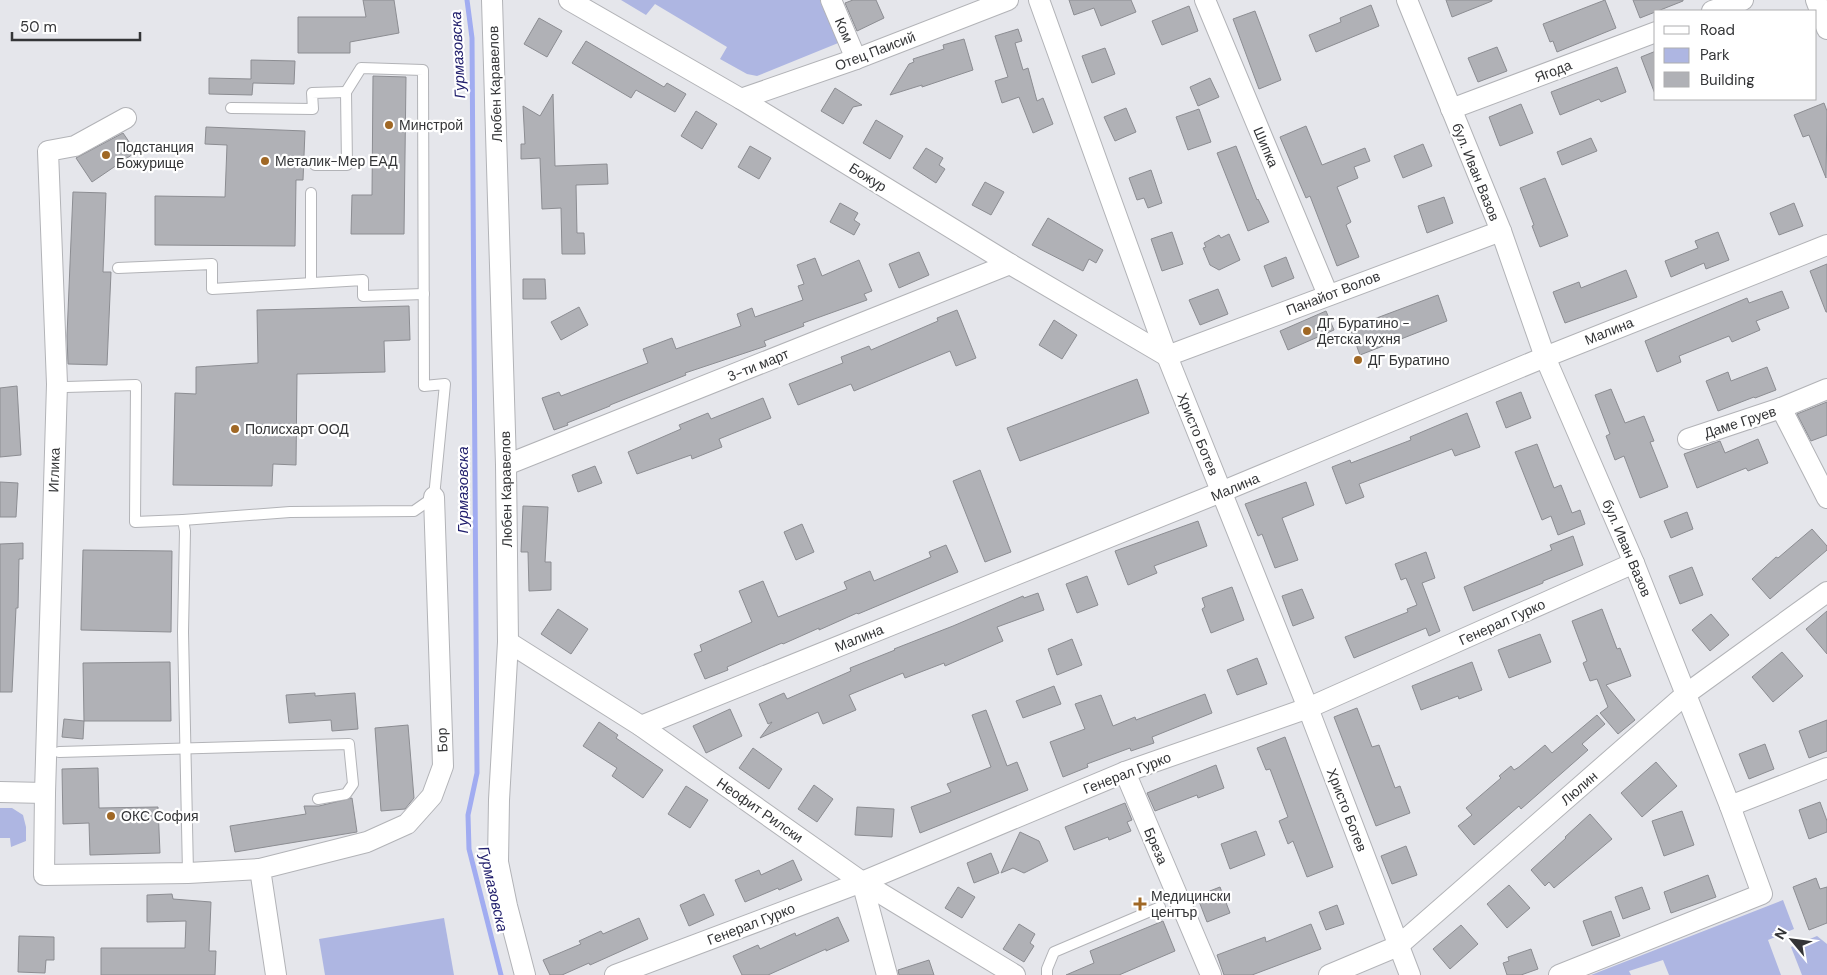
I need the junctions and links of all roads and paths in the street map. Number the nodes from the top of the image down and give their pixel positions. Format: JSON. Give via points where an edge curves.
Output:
{"nodes":[{"id":1,"x":492,"y":0,"type":"edge"},
{"id":2,"x":569,"y":0,"type":"edge"},
{"id":3,"x":831,"y":0,"type":"edge"},
{"id":4,"x":1008,"y":0,"type":"edge"},
{"id":5,"x":1039,"y":0,"type":"edge"},
{"id":6,"x":1205,"y":0,"type":"edge"},
{"id":7,"x":1407,"y":0,"type":"edge"},
{"id":8,"x":1742,"y":0,"type":"edge"},
{"id":9,"x":1816,"y":0,"type":"edge"},
{"id":10,"x":1715,"y":10,"type":"edge"},
{"id":11,"x":1827,"y":29,"type":"edge"},
{"id":12,"x":1654,"y":33,"type":"edge"},
{"id":13,"x":856,"y":59,"type":"junction"},
{"id":14,"x":346,"y":92,"type":"junction"},
{"id":15,"x":741,"y":99,"type":"junction"},
{"id":16,"x":231,"y":108,"type":"dead end"},
{"id":17,"x":1451,"y":109,"type":"junction"},
{"id":18,"x":126,"y":118,"type":"dead end"},
{"id":19,"x":315,"y":165,"type":"dead end"},
{"id":20,"x":311,"y":193,"type":"dead end"},
{"id":21,"x":1500,"y":231,"type":"junction"},
{"id":22,"x":1827,"y":244,"type":"edge"},
{"id":23,"x":1010,"y":264,"type":"junction"},
{"id":24,"x":118,"y":268,"type":"dead end"},
{"id":25,"x":311,"y":283,"type":"junction"},
{"id":26,"x":424,"y":294,"type":"junction"},
{"id":27,"x":1328,"y":295,"type":"junction"},
{"id":28,"x":1167,"y":356,"type":"junction"},
{"id":29,"x":1545,"y":357,"type":"junction"},
{"id":30,"x":57,"y":384,"type":"junction"},
{"id":31,"x":1827,"y":390,"type":"edge"},
{"id":32,"x":1781,"y":408,"type":"junction"},
{"id":33,"x":1688,"y":439,"type":"dead end"},
{"id":34,"x":506,"y":465,"type":"junction"},
{"id":35,"x":1221,"y":492,"type":"junction"},
{"id":36,"x":434,"y":497,"type":"junction"},
{"id":37,"x":1827,"y":498,"type":"edge"},
{"id":38,"x":183,"y":520,"type":"junction"},
{"id":39,"x":1634,"y":563,"type":"junction"},
{"id":40,"x":1827,"y":592,"type":"edge"},
{"id":41,"x":508,"y":642,"type":"junction"},
{"id":42,"x":1686,"y":694,"type":"junction"},
{"id":43,"x":1308,"y":708,"type":"junction"},
{"id":44,"x":641,"y":726,"type":"junction"},
{"id":45,"x":185,"y":749,"type":"junction"},
{"id":46,"x":59,"y":752,"type":"dead end"},
{"id":47,"x":1827,"y":768,"type":"edge"},
{"id":48,"x":1125,"y":772,"type":"junction"},
{"id":49,"x":0,"y":792,"type":"edge"},
{"id":50,"x":45,"y":792,"type":"junction"},
{"id":51,"x":318,"y":799,"type":"dead end"},
{"id":52,"x":1730,"y":806,"type":"junction"},
{"id":53,"x":260,"y":869,"type":"junction"},
{"id":54,"x":188,"y":873,"type":"junction"},
{"id":55,"x":44,"y":875,"type":"joint"},
{"id":56,"x":862,"y":882,"type":"junction"},
{"id":57,"x":1160,"y":907,"type":"dead end"},
{"id":58,"x":1398,"y":946,"type":"junction"},
{"id":59,"x":276,"y":975,"type":"edge"},
{"id":60,"x":525,"y":975,"type":"edge"},
{"id":61,"x":615,"y":975,"type":"edge"},
{"id":62,"x":887,"y":975,"type":"edge"},
{"id":63,"x":1015,"y":975,"type":"edge"},
{"id":64,"x":1047,"y":975,"type":"edge"},
{"id":65,"x":1210,"y":975,"type":"edge"},
{"id":66,"x":1329,"y":975,"type":"edge"},
{"id":67,"x":1410,"y":975,"type":"edge"},
{"id":68,"x":1559,"y":975,"type":"edge"}],
"edges":[{"from":1,"to":34,"type":"street","name":"Любен Каравелов"},
{"from":2,"to":15,"type":"street","name":"Божур"},
{"from":3,"to":13,"type":"street","name":"Ком"},
{"from":4,"to":13,"type":"street","name":"Отец Паисий"},
{"from":5,"to":28,"type":"street","name":"Христо Ботев"},
{"from":6,"to":27,"type":"street","name":"Шипка"},
{"from":7,"to":17,"type":"street","name":"бул. Иван Вазов"},
{"from":8,"to":10,"type":"street"},
{"from":9,"to":11,"type":"street"},
{"from":12,"to":17,"type":"street","name":"Ягода"},
{"from":13,"to":15,"type":"street","name":"Отец Паисий"},
{"from":14,"to":16,"type":"lane","via":[[312,93],[313,109]]},
{"from":14,"to":19,"type":"lane","via":[[347,164]]},
{"from":14,"to":26,"type":"lane","via":[[361,68],[423,70]]},
{"from":15,"to":23,"type":"street","name":"Божур"},
{"from":17,"to":21,"type":"street","name":"бул. Иван Вазов"},
{"from":18,"to":30,"type":"street","name":"Иглика","via":[[75,146],[48,151]]},
{"from":20,"to":25,"type":"lane"},
{"from":21,"to":27,"type":"street","name":"Панайот Волов"},
{"from":21,"to":29,"type":"street","name":"бул. Иван Вазов"},
{"from":22,"to":29,"type":"street","name":"Малина"},
{"from":23,"to":28,"type":"street","name":"Божур"},
{"from":23,"to":34,"type":"street","name":"3-ти март"},
{"from":24,"to":25,"type":"lane","via":[[212,264],[212,289]]},
{"from":25,"to":26,"type":"lane","via":[[362,280],[363,296]]},
{"from":26,"to":36,"type":"lane","name":"Бор","via":[[424,386],[445,384]]},
{"from":27,"to":28,"type":"street","name":"Панайот Волов"},
{"from":28,"to":35,"type":"street","name":"Христо Ботев"},
{"from":29,"to":35,"type":"street","name":"Малина"},
{"from":29,"to":39,"type":"street","name":"бул. Иван Вазов"},
{"from":30,"to":38,"type":"lane","via":[[66,387],[136,385],[135,522]]},
{"from":30,"to":50,"type":"street","name":"Иглика"},
{"from":31,"to":32,"type":"street"},
{"from":32,"to":33,"type":"street","name":"Даме Груев"},
{"from":32,"to":37,"type":"street","name":"Даме Груев"},
{"from":34,"to":41,"type":"street","name":"Любен Каравелов"},
{"from":35,"to":43,"type":"street","name":"Христо Ботев"},
{"from":35,"to":44,"type":"street","name":"Малина"},
{"from":36,"to":38,"type":"lane","via":[[414,511],[290,512]]},
{"from":36,"to":53,"type":"street","name":"Бор","via":[[442,766],[432,796],[407,824],[367,842]]},
{"from":38,"to":45,"type":"lane","via":[[186,531],[183,632]]},
{"from":39,"to":42,"type":"street","name":"бул. Иван Вазов"},
{"from":39,"to":43,"type":"street","name":"Генерал Гурко"},
{"from":40,"to":42,"type":"street","name":"Люлин"},
{"from":41,"to":44,"type":"street","name":"Неофит Рилски"},
{"from":41,"to":60,"type":"street","name":"Любен Каравелов","via":[[498,862]]},
{"from":42,"to":52,"type":"street","name":"бул. Иван Вазов"},
{"from":42,"to":58,"type":"street","name":"Люлин"},
{"from":43,"to":48,"type":"street","name":"Генерал Гурко"},
{"from":43,"to":58,"type":"street","name":"Христо Ботев"},
{"from":44,"to":56,"type":"street","name":"Неофит Рилски"},
{"from":45,"to":46,"type":"lane"},
{"from":45,"to":51,"type":"lane","via":[[349,744],[353,784],[346,794]]},
{"from":45,"to":54,"type":"lane"},
{"from":47,"to":52,"type":"street"},
{"from":48,"to":56,"type":"street","name":"Генерал Гурко"},
{"from":48,"to":65,"type":"street","name":"Бреза"},
{"from":49,"to":50,"type":"street"},
{"from":50,"to":55,"type":"street","name":"Иглика"},
{"from":52,"to":68,"type":"street","name":"бул. Иван Вазов","via":[[1762,894]]},
{"from":53,"to":54,"type":"street","name":"Бор"},
{"from":53,"to":59,"type":"street"},
{"from":54,"to":55,"type":"street","name":"Бор"},
{"from":56,"to":61,"type":"street","name":"Генерал Гурко"},
{"from":56,"to":62,"type":"street"},
{"from":56,"to":63,"type":"street","name":"Неофит Рилски"},
{"from":57,"to":64,"type":"lane","via":[[1054,952]]},
{"from":58,"to":66,"type":"street","name":"Люлин"},
{"from":58,"to":67,"type":"street","name":"Христо Ботев"}]}
